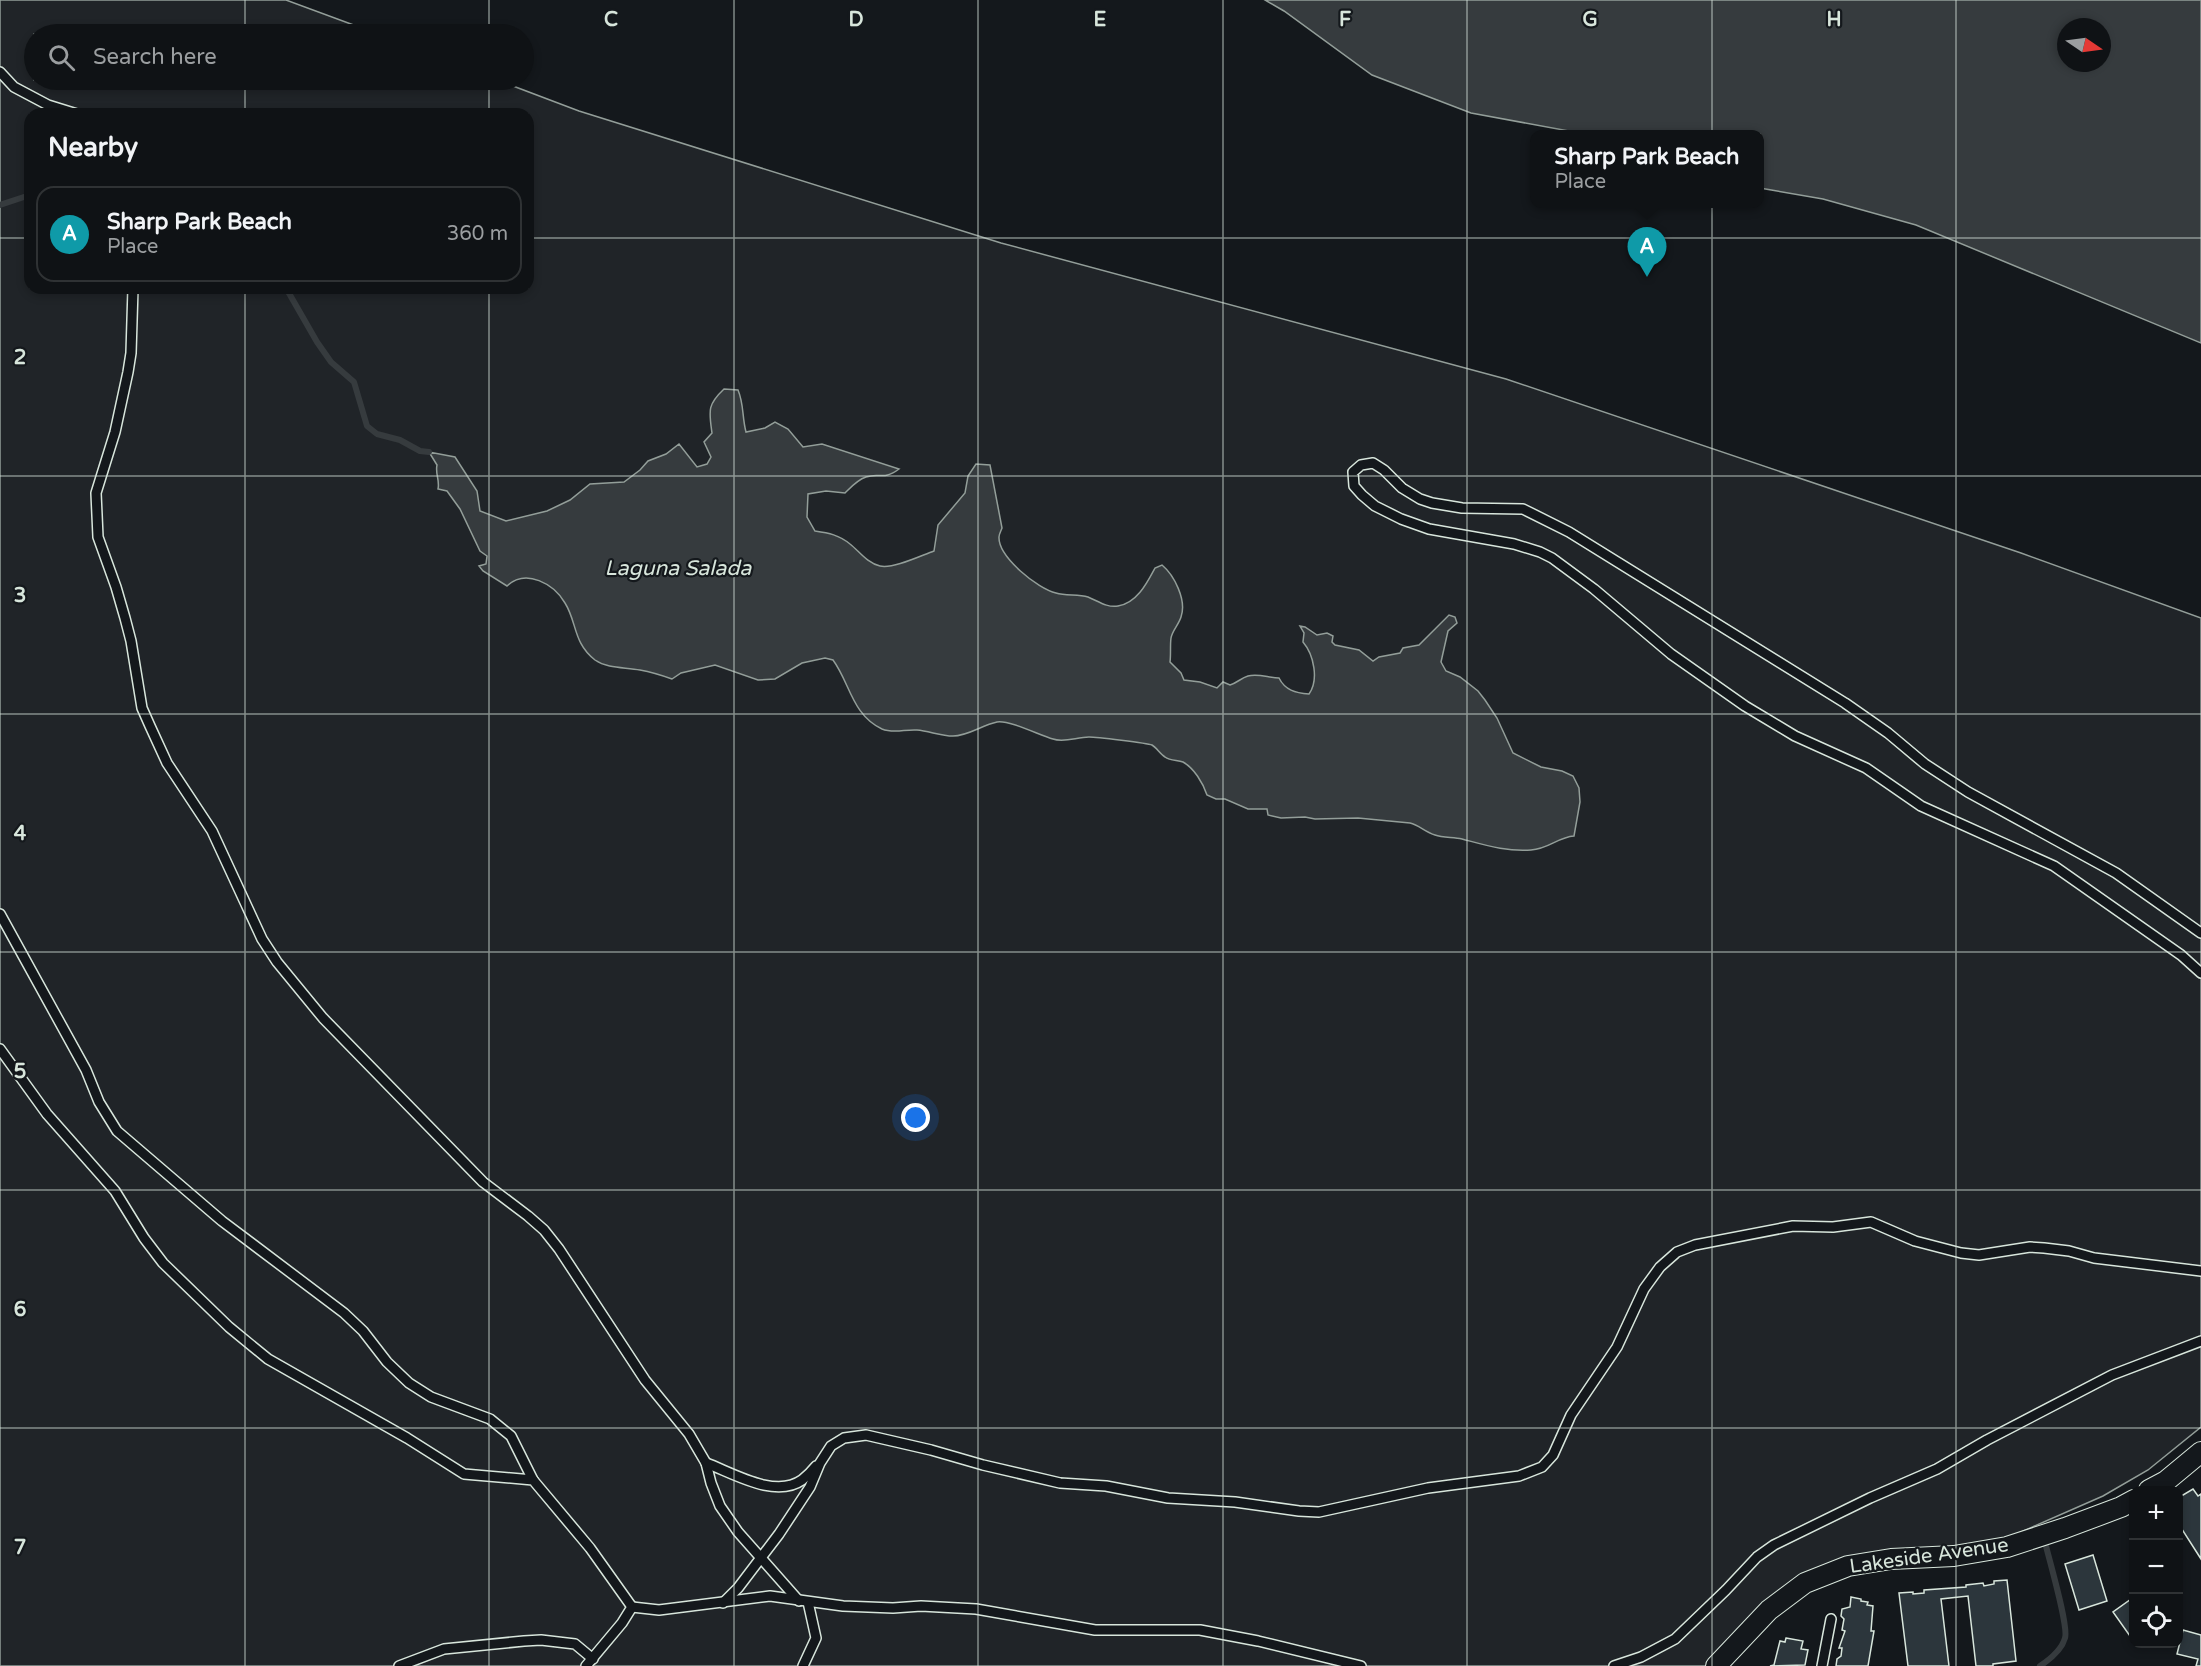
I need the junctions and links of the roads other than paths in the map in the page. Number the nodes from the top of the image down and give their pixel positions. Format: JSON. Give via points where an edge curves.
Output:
{"nodes":[{"id":1,"x":0,"y":72,"type":"edge"},
{"id":2,"x":58,"y":108,"type":"edge"},
{"id":3,"x":133,"y":294,"type":"edge"},
{"id":4,"x":0,"y":914,"type":"edge"},
{"id":5,"x":2201,"y":933,"type":"edge"},
{"id":6,"x":2201,"y":973,"type":"edge"},
{"id":7,"x":0,"y":1049,"type":"edge"},
{"id":8,"x":2201,"y":1271,"type":"edge"},
{"id":9,"x":2201,"y":1341,"type":"edge"},
{"id":10,"x":2201,"y":1452,"type":"edge"},
{"id":11,"x":820,"y":1462,"type":"junction"},
{"id":12,"x":706,"y":1463,"type":"junction"},
{"id":13,"x":533,"y":1480,"type":"junction"},
{"id":14,"x":2158,"y":1486,"type":"edge"},
{"id":15,"x":2129,"y":1502,"type":"edge"},
{"id":16,"x":761,"y":1559,"type":"junction"},
{"id":17,"x":804,"y":1602,"type":"junction"},
{"id":18,"x":723,"y":1603,"type":"junction"},
{"id":19,"x":632,"y":1607,"type":"junction"},
{"id":20,"x":1831,"y":1619,"type":"dead end"},
{"id":21,"x":590,"y":1663,"type":"edge"},
{"id":22,"x":399,"y":1666,"type":"edge"},
{"id":23,"x":803,"y":1666,"type":"edge"},
{"id":24,"x":1361,"y":1666,"type":"edge"},
{"id":25,"x":1614,"y":1666,"type":"edge"},
{"id":26,"x":1716,"y":1666,"type":"edge"},
{"id":27,"x":1822,"y":1666,"type":"edge"}],
"edges":[{"from":1,"to":2,"type":"lane","via":[[14,87]]},
{"from":3,"to":12,"type":"lane","via":[[128,372],[96,493],[98,537],[131,641],[142,708],[167,763],[212,831],[262,939],[277,962],[323,1018],[483,1182],[544,1230]]},
{"from":4,"to":13,"type":"lane","via":[[117,1131],[222,1221],[344,1313],[409,1383],[430,1397],[497,1424],[511,1436]]},
{"from":5,"to":6,"type":"lane","via":[[2116,873],[1968,792],[1845,703],[1569,532],[1523,509],[1462,508],[1420,499],[1373,463],[1361,465],[1353,472],[1354,486],[1362,495],[1401,519],[1429,529],[1514,544],[1552,558],[1671,654],[1745,706],[1795,736],[1866,768],[1921,806],[2054,866]]},
{"from":7,"to":13,"type":"lane","via":[[47,1114],[115,1191],[163,1263],[249,1345],[464,1474]]},
{"from":8,"to":11,"type":"lane","via":[[2044,1248],[1979,1255],[1961,1253],[1916,1241],[1871,1222],[1833,1227],[1793,1226],[1695,1245],[1677,1252],[1644,1289],[1617,1347],[1542,1467],[1519,1476],[1428,1488],[1318,1512],[1060,1483],[866,1436],[844,1438],[831,1446]]},
{"from":9,"to":25,"type":"lane","via":[[2112,1375],[1937,1469],[1774,1545],[1674,1639]]},
{"from":10,"to":14,"type":"street"},
{"from":11,"to":12,"type":"lane","via":[[801,1480],[787,1486],[752,1482]]},
{"from":11,"to":16,"type":"lane","via":[[798,1507]]},
{"from":12,"to":16,"type":"lane","via":[[720,1506]]},
{"from":13,"to":19,"type":"lane","via":[[590,1548]]},
{"from":15,"to":26,"type":"street","name":"Lakeside Avenue","via":[[2007,1547],[1954,1556],[1891,1558],[1848,1566],[1805,1583],[1768,1610]]},
{"from":16,"to":17,"type":"lane"},
{"from":16,"to":18,"type":"lane"},
{"from":17,"to":18,"type":"lane","via":[[770,1596]]},
{"from":17,"to":23,"type":"lane","via":[[816,1638]]},
{"from":17,"to":24,"type":"lane","via":[[976,1609],[1095,1630],[1200,1630]]},
{"from":18,"to":19,"type":"lane","via":[[659,1610]]},
{"from":19,"to":21,"type":"lane"},
{"from":20,"to":27,"type":"lane"},
{"from":21,"to":22,"type":"lane","via":[[575,1644],[542,1640],[444,1649]]}]}
